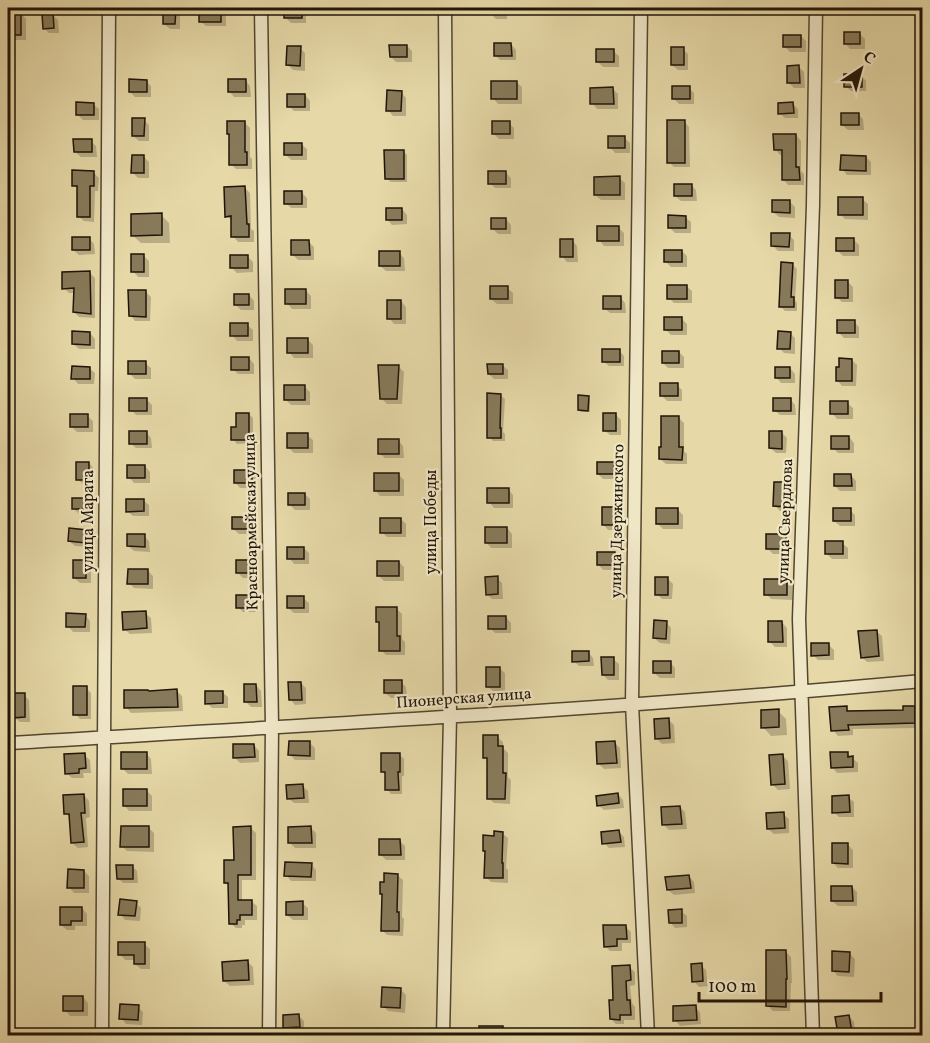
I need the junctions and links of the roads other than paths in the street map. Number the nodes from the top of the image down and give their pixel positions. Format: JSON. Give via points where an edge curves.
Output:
{"nodes":[{"id":1,"x":109,"y":8,"type":"edge"},
{"id":2,"x":261,"y":8,"type":"edge"},
{"id":3,"x":445,"y":8,"type":"edge"},
{"id":4,"x":641,"y":8,"type":"edge"},
{"id":5,"x":816,"y":8,"type":"edge"},
{"id":6,"x":922,"y":681,"type":"edge"},
{"id":7,"x":802,"y":693,"type":"junction"},
{"id":8,"x":632,"y":704,"type":"junction"},
{"id":9,"x":450,"y":717,"type":"junction"},
{"id":10,"x":272,"y":727,"type":"junction"},
{"id":11,"x":104,"y":737,"type":"junction"},
{"id":12,"x":8,"y":743,"type":"edge"},
{"id":13,"x":102,"y":1035,"type":"edge"},
{"id":14,"x":269,"y":1035,"type":"edge"},
{"id":15,"x":443,"y":1035,"type":"edge"},
{"id":16,"x":648,"y":1035,"type":"edge"},
{"id":17,"x":813,"y":1035,"type":"edge"}],
"edges":[{"from":1,"to":11,"type":"street","name":"улица Марата"},
{"from":2,"to":10,"type":"street","name":"Красноармейская улица"},
{"from":3,"to":9,"type":"street","name":"улица Победы"},
{"from":4,"to":8,"type":"street","name":"улица Дзержинского"},
{"from":5,"to":7,"type":"street","name":"улица Свердлова","via":[[799,619]]},
{"from":6,"to":7,"type":"street","name":"Пионерская улица"},
{"from":7,"to":8,"type":"street","name":"Пионерская улица"},
{"from":7,"to":17,"type":"street","name":"улица Свердлова"},
{"from":8,"to":9,"type":"street","name":"Пионерская улица"},
{"from":8,"to":16,"type":"street","name":"улица Дзержинского"},
{"from":9,"to":10,"type":"street","name":"Пионерская улица"},
{"from":9,"to":15,"type":"street","name":"улица Победы"},
{"from":10,"to":11,"type":"street","name":"Пионерская улица"},
{"from":10,"to":14,"type":"street","name":"Красноармейская улица"},
{"from":11,"to":12,"type":"street","name":"Пионерская улица"},
{"from":11,"to":13,"type":"street","name":"улица Марата"}]}
